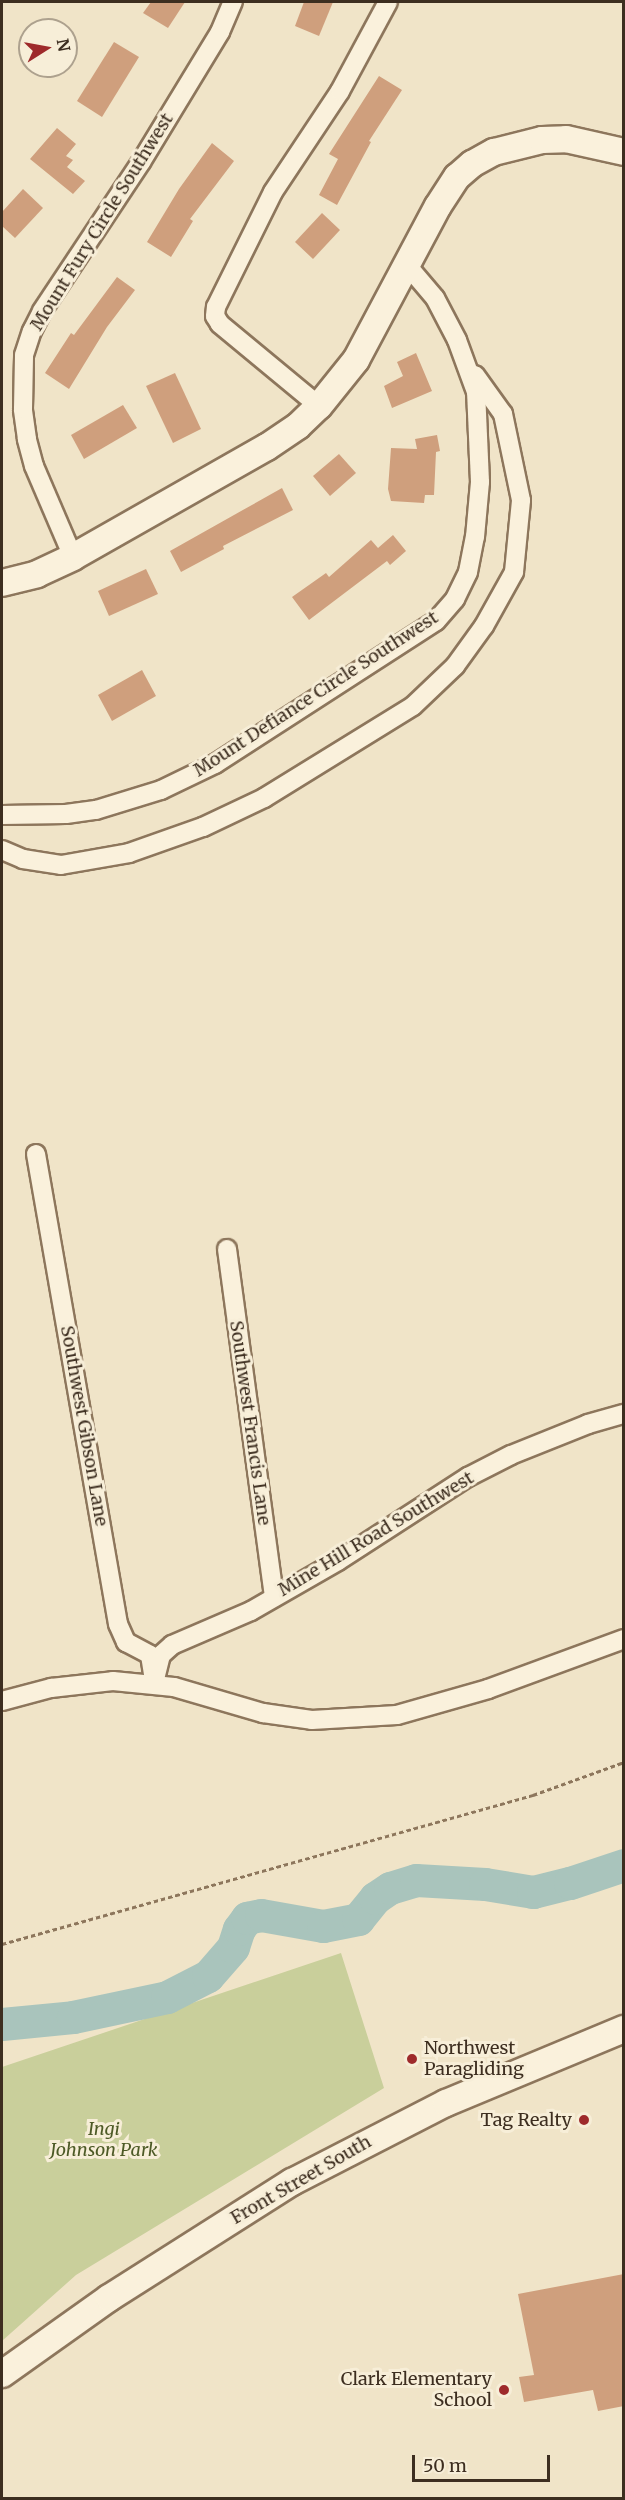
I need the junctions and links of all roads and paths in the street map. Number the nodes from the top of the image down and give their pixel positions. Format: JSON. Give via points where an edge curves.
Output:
{"nodes":[{"id":1,"x":233,"y":2,"type":"edge"},
{"id":2,"x":388,"y":2,"type":"edge"},
{"id":3,"x":624,"y":152,"type":"edge"},
{"id":4,"x":407,"y":265,"type":"junction"},
{"id":5,"x":470,"y":368,"type":"junction"},
{"id":6,"x":319,"y":406,"type":"junction"},
{"id":7,"x":72,"y":557,"type":"junction"},
{"id":8,"x":2,"y":583,"type":"edge"},
{"id":9,"x":2,"y":815,"type":"edge"},
{"id":10,"x":2,"y":850,"type":"edge"},
{"id":11,"x":36,"y":1154,"type":"dead end"},
{"id":12,"x":227,"y":1249,"type":"dead end"},
{"id":13,"x":624,"y":1414,"type":"edge"},
{"id":14,"x":274,"y":1597,"type":"junction"},
{"id":15,"x":624,"y":1639,"type":"edge"},
{"id":16,"x":154,"y":1683,"type":"junction"},
{"id":17,"x":2,"y":1701,"type":"edge"},
{"id":18,"x":624,"y":1762,"type":"edge"},
{"id":19,"x":2,"y":1944,"type":"edge"},
{"id":20,"x":624,"y":2029,"type":"edge"},
{"id":21,"x":2,"y":2374,"type":"edge"}],
"edges":[{"from":1,"to":7,"type":"street","name":"Mount Fury Circle Southwest","via":[[220,32],[141,162],[42,311],[24,355],[27,439],[34,466]]},
{"from":2,"to":6,"type":"street","via":[[340,91],[273,192],[216,307],[215,316],[220,324]]},
{"from":3,"to":4,"type":"street","via":[[566,139],[542,140],[494,152],[457,177]]},
{"from":4,"to":5,"type":"street","name":"Mount Defiance Circle Southwest","via":[[435,298]]},
{"from":4,"to":6,"type":"street","via":[[356,360]]},
{"from":5,"to":9,"type":"street","name":"Mount Defiance Circle Southwest","via":[[479,420],[480,482],[475,537],[464,581],[436,621],[215,764],[161,790],[96,810]]},
{"from":5,"to":10,"type":"street","via":[[503,414],[521,500],[514,572],[484,626],[455,666],[404,712],[264,798],[203,827],[129,853],[61,865],[23,859]]},
{"from":6,"to":7,"type":"street","via":[[267,447]]},
{"from":7,"to":8,"type":"street"},
{"from":11,"to":16,"type":"street","name":"Southwest Gibson Lane","via":[[118,1624],[126,1642],[150,1655]]},
{"from":12,"to":14,"type":"street","name":"Southwest Francis Lane"},
{"from":13,"to":14,"type":"street","name":"Mine Hill Road Southwest","via":[[511,1455],[468,1477],[338,1561]]},
{"from":14,"to":16,"type":"street","name":"Mine Hill Road Southwest","via":[[164,1651]]},
{"from":15,"to":16,"type":"street","via":[[488,1689],[397,1715],[312,1720],[263,1713]]},
{"from":16,"to":17,"type":"street","via":[[83,1683]]},
{"from":18,"to":19,"type":"path","via":[[533,1795]]},
{"from":20,"to":21,"type":"street","name":"Front Street South","via":[[446,2103],[292,2182],[109,2298]]}]}
